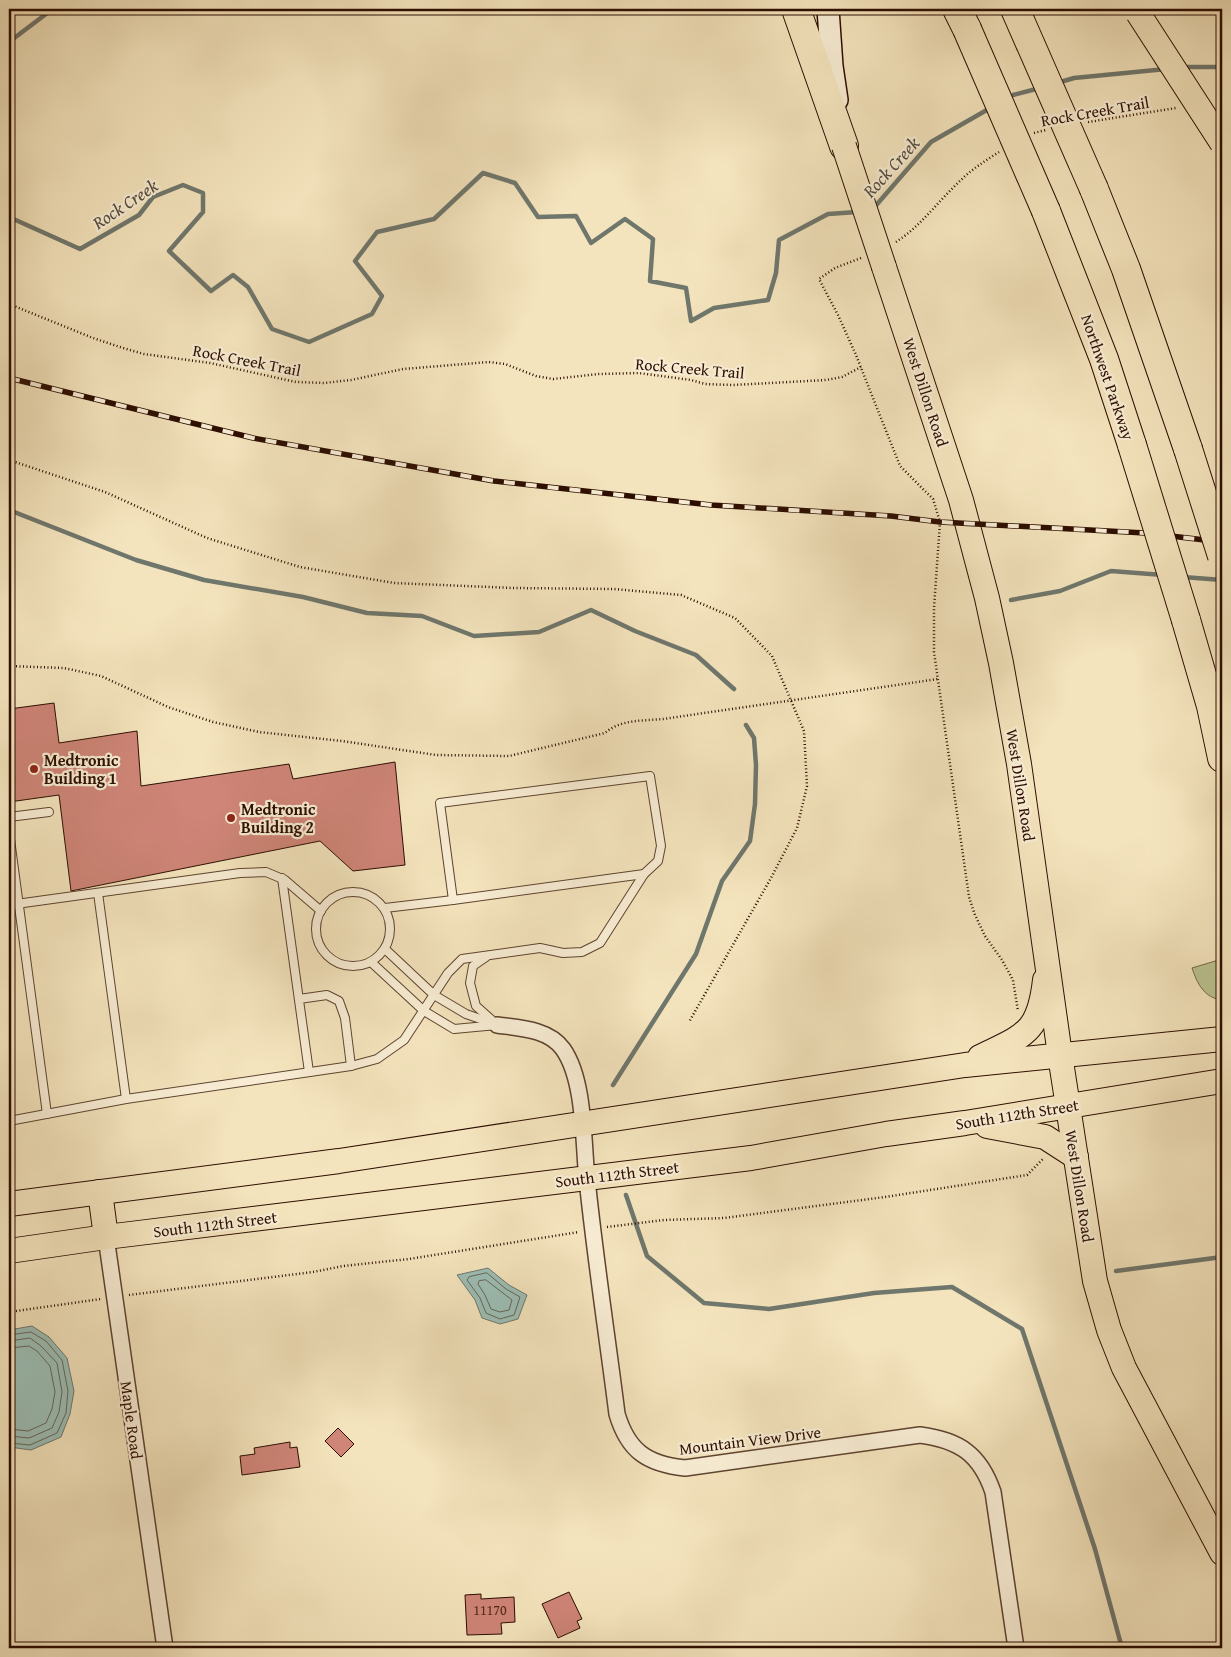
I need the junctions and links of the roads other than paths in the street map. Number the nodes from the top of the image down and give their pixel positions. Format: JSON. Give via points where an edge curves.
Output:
{"nodes":[{"id":1,"x":796,"y":9,"type":"edge"},
{"id":2,"x":828,"y":9,"type":"edge"},
{"id":3,"x":1015,"y":9,"type":"edge"},
{"id":4,"x":1137,"y":11,"type":"edge"},
{"id":5,"x":962,"y":19,"type":"edge"},
{"id":6,"x":1222,"y":143,"type":"edge"},
{"id":7,"x":844,"y":146,"type":"junction"},
{"id":8,"x":1222,"y":556,"type":"edge"},
{"id":9,"x":1222,"y":758,"type":"edge"},
{"id":10,"x":49,"y":812,"type":"dead end"},
{"id":11,"x":9,"y":817,"type":"edge"},
{"id":12,"x":9,"y":832,"type":"edge"},
{"id":13,"x":644,"y":874,"type":"junction"},
{"id":14,"x":282,"y":878,"type":"junction"},
{"id":15,"x":98,"y":893,"type":"junction"},
{"id":16,"x":453,"y":900,"type":"junction"},
{"id":17,"x":18,"y":904,"type":"junction"},
{"id":18,"x":9,"y":906,"type":"edge"},
{"id":19,"x":385,"y":908,"type":"junction"},
{"id":20,"x":321,"y":911,"type":"junction"},
{"id":21,"x":385,"y":949,"type":"junction"},
{"id":22,"x":488,"y":956,"type":"junction"},
{"id":23,"x":1047,"y":958,"type":"junction"},
{"id":24,"x":371,"y":962,"type":"junction"},
{"id":25,"x":434,"y":995,"type":"junction"},
{"id":26,"x":299,"y":999,"type":"junction"},
{"id":27,"x":424,"y":1011,"type":"junction"},
{"id":28,"x":497,"y":1025,"type":"junction"},
{"id":29,"x":1222,"y":1039,"type":"edge"},
{"id":30,"x":1060,"y":1055,"type":"junction"},
{"id":31,"x":964,"y":1065,"type":"junction"},
{"id":32,"x":351,"y":1066,"type":"junction"},
{"id":33,"x":309,"y":1072,"type":"junction"},
{"id":34,"x":1222,"y":1081,"type":"edge"},
{"id":35,"x":126,"y":1099,"type":"junction"},
{"id":36,"x":1068,"y":1105,"type":"junction"},
{"id":37,"x":47,"y":1114,"type":"junction"},
{"id":38,"x":9,"y":1121,"type":"edge"},
{"id":39,"x":584,"y":1123,"type":"junction"},
{"id":40,"x":965,"y":1123,"type":"junction"},
{"id":41,"x":1076,"y":1157,"type":"junction"},
{"id":42,"x":587,"y":1179,"type":"junction"},
{"id":43,"x":100,"y":1192,"type":"junction"},
{"id":44,"x":9,"y":1204,"type":"edge"},
{"id":45,"x":106,"y":1237,"type":"junction"},
{"id":46,"x":9,"y":1251,"type":"edge"},
{"id":47,"x":1222,"y":1553,"type":"edge"},
{"id":48,"x":165,"y":1648,"type":"edge"},
{"id":49,"x":1016,"y":1648,"type":"edge"}],
"edges":[{"from":1,"to":7,"type":"highway"},
{"from":2,"to":7,"type":"main road","name":"West Dillon Road","via":[[832,66]]},
{"from":3,"to":8,"type":"highway","bridge":true,"via":[[1126,269]]},
{"from":4,"to":6,"type":"main road","bridge":true},
{"from":5,"to":9,"type":"highway","name":"Northwest Parkway","bridge":true,"via":[[1046,211],[1104,359],[1186,620]]},
{"from":7,"to":23,"type":"main road","name":"West Dillon Road","bridge":true,"via":[[876,261],[962,500],[987,598],[1017,755]]},
{"from":10,"to":11,"type":"lane"},
{"from":12,"to":17,"type":"lane"},
{"from":13,"to":16,"type":"lane"},
{"from":13,"to":16,"type":"lane","via":[[658,862],[661,846],[650,776],[440,804]]},
{"from":13,"to":22,"type":"lane","via":[[600,943],[582,952],[563,953],[540,948]]},
{"from":14,"to":15,"type":"lane","via":[[266,872],[240,873]]},
{"from":14,"to":20,"type":"lane"},
{"from":14,"to":26,"type":"lane"},
{"from":15,"to":17,"type":"lane"},
{"from":15,"to":35,"type":"lane"},
{"from":16,"to":19,"type":"lane"},
{"from":17,"to":18,"type":"lane"},
{"from":17,"to":37,"type":"lane"},
{"from":19,"to":20,"type":"lane","via":[[377,899],[354,891],[331,899]]},
{"from":19,"to":21,"type":"lane","via":[[391,932]]},
{"from":20,"to":24,"type":"lane","via":[[316,932],[326,954],[347,966]]},
{"from":21,"to":24,"type":"lane"},
{"from":21,"to":25,"type":"lane"},
{"from":22,"to":25,"type":"lane","via":[[462,959]]},
{"from":22,"to":28,"type":"lane","via":[[473,966],[470,983],[476,1006]]},
{"from":23,"to":30,"type":"main road","name":"West Dillon Road"},
{"from":23,"to":31,"type":"main road","via":[[1043,996],[1036,1020],[1023,1035]]},
{"from":24,"to":27,"type":"lane"},
{"from":25,"to":27,"type":"lane"},
{"from":25,"to":28,"type":"lane","via":[[466,1014]]},
{"from":26,"to":32,"type":"lane","via":[[327,996],[339,1001],[345,1018]]},
{"from":26,"to":33,"type":"lane"},
{"from":27,"to":28,"type":"lane","via":[[454,1029]]},
{"from":27,"to":32,"type":"lane","via":[[404,1040],[377,1060]]},
{"from":28,"to":39,"type":"street","name":"Mountain View Drive","via":[[530,1029],[553,1039],[563,1048],[574,1072]]},
{"from":29,"to":30,"type":"main road"},
{"from":30,"to":31,"type":"main road"},
{"from":30,"to":36,"type":"main road","name":"West Dillon Road"},
{"from":31,"to":39,"type":"main road"},
{"from":32,"to":33,"type":"lane"},
{"from":33,"to":35,"type":"lane"},
{"from":34,"to":36,"type":"main road","name":"South 112th Street"},
{"from":35,"to":37,"type":"lane"},
{"from":36,"to":40,"type":"main road","name":"South 112th Street"},
{"from":36,"to":41,"type":"main road","name":"West Dillon Road"},
{"from":37,"to":38,"type":"lane"},
{"from":39,"to":42,"type":"street","name":"Mountain View Drive"},
{"from":39,"to":43,"type":"main road","via":[[339,1161]]},
{"from":40,"to":41,"type":"main road","via":[[1045,1137]]},
{"from":40,"to":42,"type":"main road","name":"South 112th Street","via":[[751,1158]]},
{"from":41,"to":47,"type":"main road","name":"West Dillon Road","via":[[1095,1281],[1109,1330],[1124,1368]]},
{"from":42,"to":45,"type":"main road","name":"South 112th Street"},
{"from":42,"to":49,"type":"street","name":"Mountain View Drive","via":[[617,1414],[622,1431],[642,1455],[656,1463],[685,1468],[920,1435],[955,1444],[976,1460],[987,1474],[993,1492]]},
{"from":43,"to":44,"type":"main road"},
{"from":43,"to":45,"type":"main road","name":"Maple Road"},
{"from":45,"to":46,"type":"main road","name":"South 112th Street"},
{"from":45,"to":48,"type":"street","name":"Maple Road"}]}
